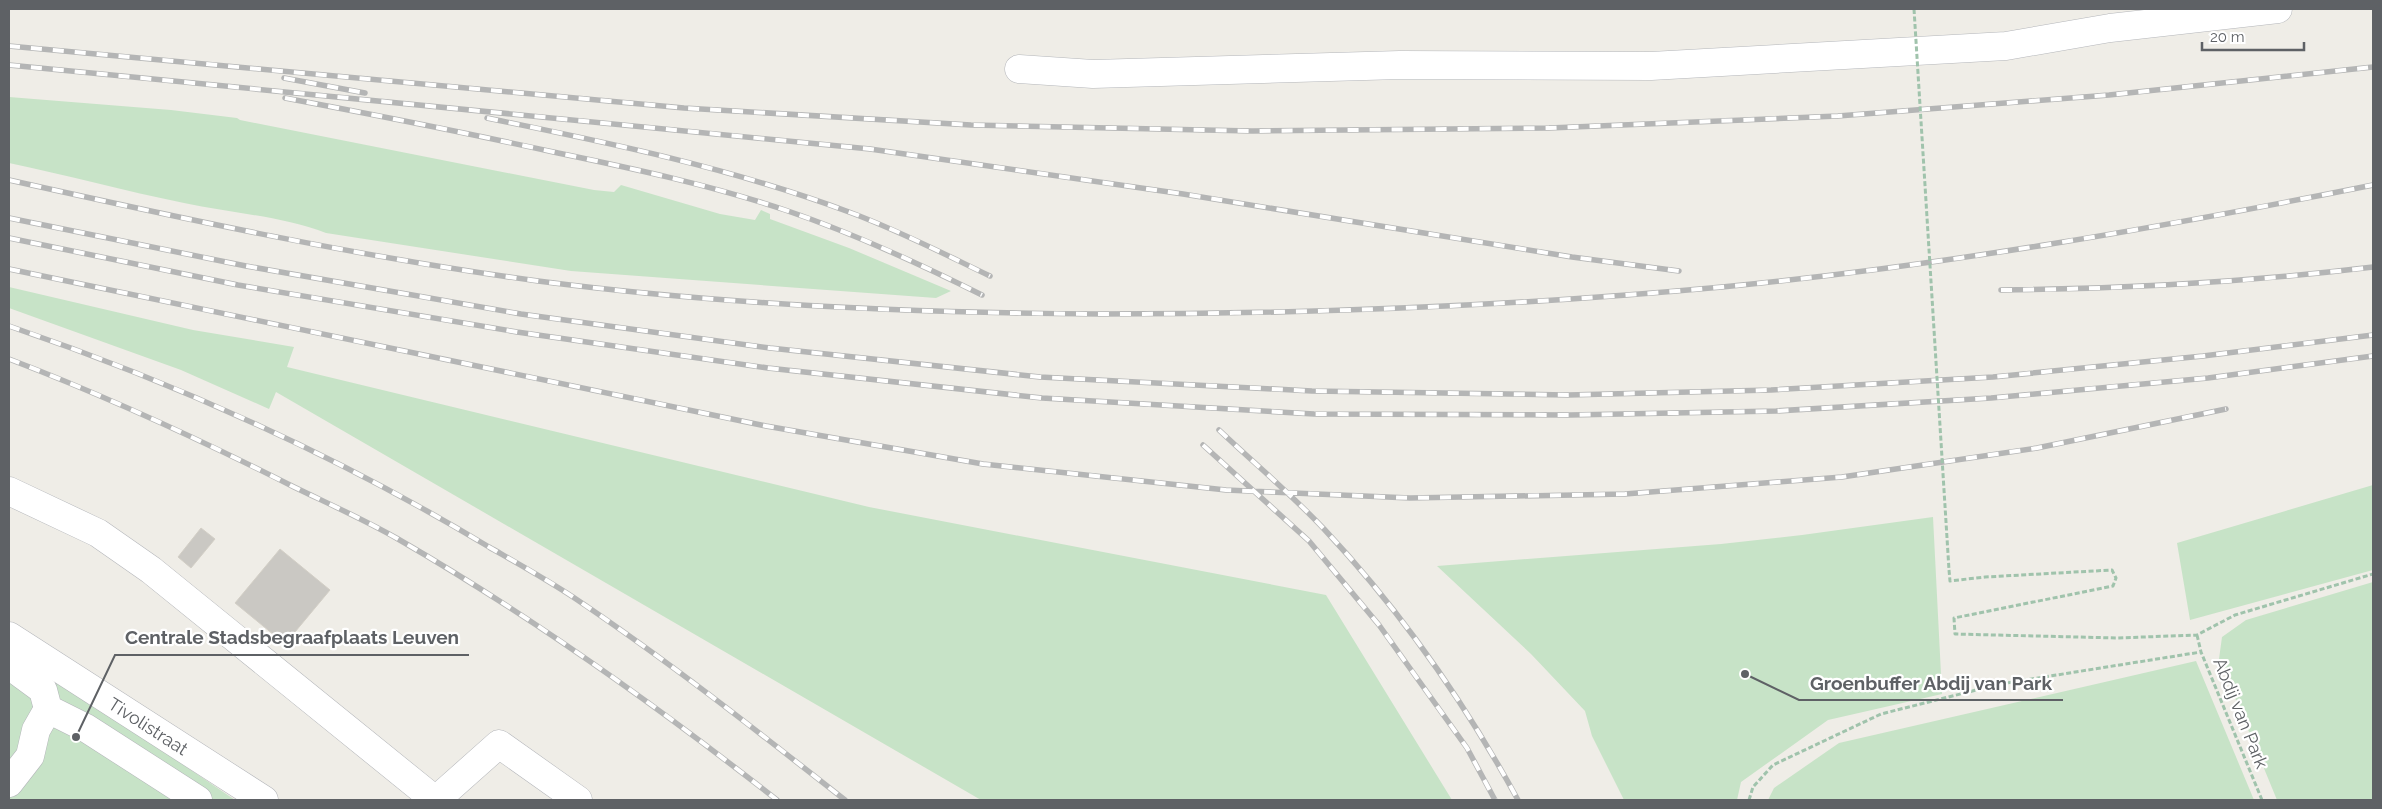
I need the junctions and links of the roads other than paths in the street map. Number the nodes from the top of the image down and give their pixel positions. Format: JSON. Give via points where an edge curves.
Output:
{"nodes":[{"id":1,"x":2278,"y":9,"type":"edge"},
{"id":2,"x":1019,"y":69,"type":"dead end"},
{"id":3,"x":9,"y":491,"type":"edge"},
{"id":4,"x":9,"y":636,"type":"edge"},
{"id":5,"x":9,"y":665,"type":"edge"},
{"id":6,"x":48,"y":709,"type":"junction"},
{"id":7,"x":9,"y":783,"type":"edge"},
{"id":8,"x":198,"y":800,"type":"edge"},
{"id":9,"x":264,"y":800,"type":"edge"},
{"id":10,"x":436,"y":800,"type":"edge"},
{"id":11,"x":578,"y":800,"type":"edge"}],
"edges":[{"from":1,"to":2,"type":"street","via":[[2110,28],[2006,46],[1651,66],[1400,65],[1093,74]]},
{"from":3,"to":10,"type":"street","via":[[98,533],[151,570]]},
{"from":4,"to":9,"type":"street","name":"Tivolistraat"},
{"from":5,"to":6,"type":"street","via":[[43,690]]},
{"from":6,"to":7,"type":"street","via":[[36,730],[30,756]]},
{"from":6,"to":8,"type":"street","via":[[86,728]]},
{"from":10,"to":11,"type":"street","via":[[498,744]]}]}
